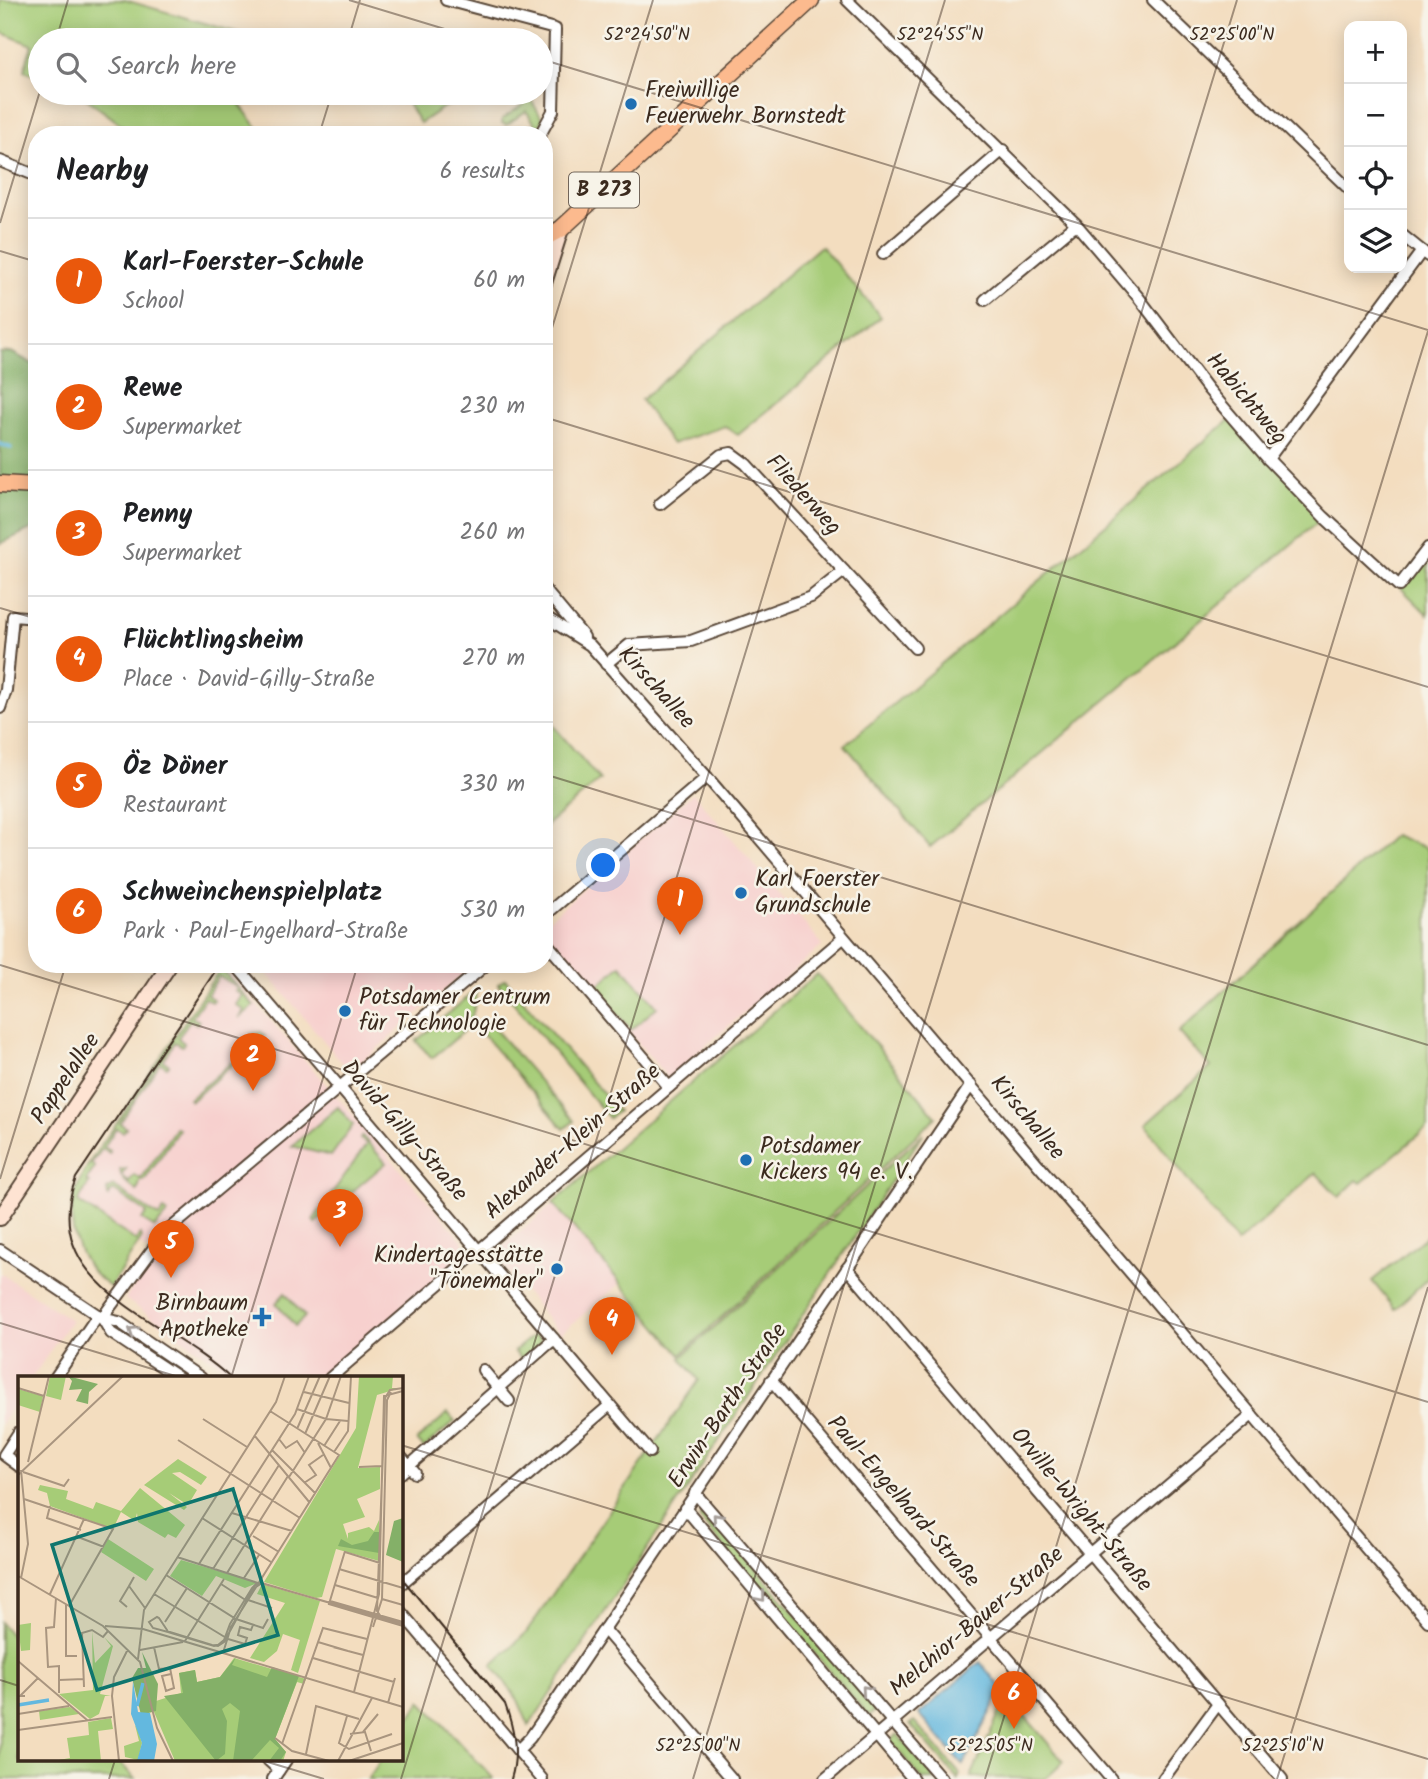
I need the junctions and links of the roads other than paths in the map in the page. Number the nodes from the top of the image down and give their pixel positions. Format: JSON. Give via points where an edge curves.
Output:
{"nodes":[{"id":1,"x":446,"y":0,"type":"edge"},
{"id":2,"x":811,"y":0,"type":"edge"},
{"id":3,"x":847,"y":0,"type":"edge"},
{"id":4,"x":1153,"y":0,"type":"edge"},
{"id":5,"x":551,"y":28,"type":"edge"},
{"id":6,"x":553,"y":28,"type":"edge"},
{"id":7,"x":545,"y":126,"type":"edge"},
{"id":8,"x":1003,"y":150,"type":"junction"},
{"id":9,"x":0,"y":161,"type":"edge"},
{"id":10,"x":28,"y":172,"type":"edge"},
{"id":11,"x":1344,"y":184,"type":"edge"},
{"id":12,"x":1076,"y":224,"type":"junction"},
{"id":13,"x":561,"y":229,"type":"junction"},
{"id":14,"x":553,"y":233,"type":"edge"},
{"id":15,"x":1407,"y":239,"type":"edge"},
{"id":16,"x":1425,"y":253,"type":"edge"},
{"id":17,"x":553,"y":254,"type":"edge"},
{"id":18,"x":883,"y":254,"type":"dead end"},
{"id":19,"x":985,"y":300,"type":"dead end"},
{"id":20,"x":1268,"y":459,"type":"junction"},
{"id":21,"x":0,"y":484,"type":"edge"},
{"id":22,"x":28,"y":486,"type":"edge"},
{"id":23,"x":660,"y":503,"type":"dead end"},
{"id":24,"x":1428,"y":548,"type":"edge"},
{"id":25,"x":844,"y":571,"type":"junction"},
{"id":26,"x":553,"y":600,"type":"edge"},
{"id":27,"x":28,"y":617,"type":"edge"},
{"id":28,"x":553,"y":622,"type":"edge"},
{"id":29,"x":590,"y":645,"type":"junction"},
{"id":30,"x":915,"y":648,"type":"dead end"},
{"id":31,"x":606,"y":664,"type":"junction"},
{"id":32,"x":0,"y":708,"type":"edge"},
{"id":33,"x":707,"y":777,"type":"junction"},
{"id":34,"x":553,"y":908,"type":"edge"},
{"id":35,"x":843,"y":938,"type":"junction"},
{"id":36,"x":553,"y":951,"type":"edge"},
{"id":37,"x":164,"y":973,"type":"edge"},
{"id":38,"x":243,"y":973,"type":"edge"},
{"id":39,"x":476,"y":973,"type":"edge"},
{"id":40,"x":971,"y":1085,"type":"junction"},
{"id":41,"x":669,"y":1087,"type":"junction"},
{"id":42,"x":340,"y":1089,"type":"junction"},
{"id":43,"x":0,"y":1218,"type":"edge"},
{"id":44,"x":0,"y":1250,"type":"edge"},
{"id":45,"x":479,"y":1251,"type":"junction"},
{"id":46,"x":847,"y":1268,"type":"junction"},
{"id":47,"x":100,"y":1317,"type":"junction"},
{"id":48,"x":554,"y":1339,"type":"junction"},
{"id":49,"x":483,"y":1370,"type":"dead end"},
{"id":50,"x":56,"y":1376,"type":"edge"},
{"id":51,"x":176,"y":1376,"type":"edge"},
{"id":52,"x":198,"y":1376,"type":"edge"},
{"id":53,"x":332,"y":1376,"type":"edge"},
{"id":54,"x":771,"y":1380,"type":"junction"},
{"id":55,"x":499,"y":1390,"type":"junction"},
{"id":56,"x":509,"y":1401,"type":"dead end"},
{"id":57,"x":610,"y":1405,"type":"junction"},
{"id":58,"x":1252,"y":1415,"type":"junction"},
{"id":59,"x":18,"y":1434,"type":"edge"},
{"id":60,"x":650,"y":1452,"type":"dead end"},
{"id":61,"x":18,"y":1465,"type":"edge"},
{"id":62,"x":408,"y":1471,"type":"edge"},
{"id":63,"x":695,"y":1493,"type":"junction"},
{"id":64,"x":685,"y":1508,"type":"junction"},
{"id":65,"x":1090,"y":1554,"type":"junction"},
{"id":66,"x":402,"y":1583,"type":"edge"},
{"id":67,"x":402,"y":1613,"type":"edge"},
{"id":68,"x":1428,"y":1621,"type":"edge"},
{"id":69,"x":604,"y":1629,"type":"junction"},
{"id":70,"x":991,"y":1638,"type":"junction"},
{"id":71,"x":1218,"y":1704,"type":"junction"},
{"id":72,"x":892,"y":1721,"type":"junction"},
{"id":73,"x":875,"y":1735,"type":"junction"},
{"id":74,"x":518,"y":1750,"type":"junction"},
{"id":75,"x":542,"y":1779,"type":"edge"},
{"id":76,"x":732,"y":1779,"type":"edge"},
{"id":77,"x":825,"y":1779,"type":"edge"},
{"id":78,"x":912,"y":1779,"type":"edge"},
{"id":79,"x":942,"y":1779,"type":"edge"},
{"id":80,"x":1111,"y":1779,"type":"edge"},
{"id":81,"x":1163,"y":1779,"type":"edge"},
{"id":82,"x":1282,"y":1779,"type":"edge"}],
"edges":[{"from":1,"to":5,"type":"street"},
{"from":2,"to":13,"type":"main road","number":"B 273"},
{"from":3,"to":8,"type":"street","name":"Habichtweg"},
{"from":4,"to":11,"type":"street"},
{"from":6,"to":7,"type":"street","via":[[553,111]]},
{"from":8,"to":12,"type":"street","name":"Habichtweg"},
{"from":8,"to":18,"type":"street"},
{"from":9,"to":10,"type":"street"},
{"from":12,"to":19,"type":"street"},
{"from":12,"to":20,"type":"street","name":"Habichtweg"},
{"from":13,"to":14,"type":"main road","number":"B 273"},
{"from":13,"to":17,"type":"street"},
{"from":15,"to":16,"type":"street"},
{"from":16,"to":20,"type":"street"},
{"from":20,"to":24,"type":"street","name":"Habichtweg","via":[[1399,586]]},
{"from":21,"to":22,"type":"main road"},
{"from":23,"to":25,"type":"street","name":"Fliederweg","via":[[721,455],[731,453]]},
{"from":25,"to":30,"type":"street"},
{"from":25,"to":31,"type":"street","via":[[811,597],[691,641],[629,645]]},
{"from":26,"to":29,"type":"street","name":"Kirschallee"},
{"from":27,"to":32,"type":"street","via":[[13,616]]},
{"from":28,"to":29,"type":"street","name":"Kirschallee"},
{"from":29,"to":31,"type":"street","name":"Kirschallee"},
{"from":31,"to":33,"type":"street","name":"Kirschallee"},
{"from":33,"to":34,"type":"street"},
{"from":33,"to":35,"type":"street","name":"Kirschallee"},
{"from":35,"to":40,"type":"street","name":"Kirschallee"},
{"from":35,"to":41,"type":"street","name":"Alexander-Klein-Straße"},
{"from":36,"to":41,"type":"street"},
{"from":37,"to":43,"type":"street","name":"Pappelallee"},
{"from":38,"to":42,"type":"street","name":"David-Gilly-Straße"},
{"from":39,"to":42,"type":"street"},
{"from":40,"to":46,"type":"street","name":"Erwin-Barth-Straße"},
{"from":40,"to":58,"type":"street","name":"Kirschallee"},
{"from":41,"to":45,"type":"street","name":"Alexander-Klein-Straße"},
{"from":42,"to":45,"type":"street","name":"David-Gilly-Straße"},
{"from":42,"to":47,"type":"street","via":[[158,1240]]},
{"from":44,"to":47,"type":"street"},
{"from":45,"to":48,"type":"street","name":"David-Gilly-Straße"},
{"from":45,"to":53,"type":"street","name":"Alexander-Klein-Straße"},
{"from":46,"to":54,"type":"street","name":"Erwin-Barth-Straße"},
{"from":46,"to":65,"type":"street","name":"Orville-Wright-Straße"},
{"from":47,"to":50,"type":"street"},
{"from":47,"to":51,"type":"street","via":[[111,1332]]},
{"from":52,"to":47,"type":"street","one_way":true,"via":[[119,1322]]},
{"from":48,"to":55,"type":"street"},
{"from":48,"to":57,"type":"street","name":"David-Gilly-Straße"},
{"from":49,"to":55,"type":"street"},
{"from":54,"to":63,"type":"street","name":"Erwin-Barth-Straße"},
{"from":54,"to":70,"type":"street","name":"Paul-Engelhard-Straße"},
{"from":55,"to":56,"type":"street"},
{"from":55,"to":62,"type":"street"},
{"from":57,"to":60,"type":"street","name":"David-Gilly-Straße"},
{"from":57,"to":66,"type":"street"},
{"from":58,"to":65,"type":"street","name":"Melchior-Bauer-Straße"},
{"from":58,"to":68,"type":"street","name":"Kirschallee"},
{"from":59,"to":61,"type":"street","via":[[4,1455]]},
{"from":63,"to":64,"type":"street","name":"Erwin-Barth-Straße"},
{"from":72,"to":63,"type":"street","one_way":true},
{"from":64,"to":69,"type":"street","name":"Erwin-Barth-Straße"},
{"from":64,"to":73,"type":"street","one_way":true},
{"from":65,"to":70,"type":"street","name":"Melchior-Bauer-Straße"},
{"from":65,"to":71,"type":"street","name":"Orville-Wright-Straße"},
{"from":67,"to":74,"type":"street"},
{"from":69,"to":74,"type":"street","name":"Erwin-Barth-Straße"},
{"from":69,"to":76,"type":"street"},
{"from":70,"to":72,"type":"street","name":"Melchior-Bauer-Straße"},
{"from":70,"to":80,"type":"street","name":"Paul-Engelhard-Straße"},
{"from":71,"to":81,"type":"street"},
{"from":71,"to":82,"type":"street","name":"Orville-Wright-Straße"},
{"from":72,"to":73,"type":"street","name":"Melchior-Bauer-Straße"},
{"from":72,"to":79,"type":"street"},
{"from":73,"to":77,"type":"street","name":"Melchior-Bauer-Straße"},
{"from":73,"to":78,"type":"street"},
{"from":74,"to":75,"type":"street"}]}
